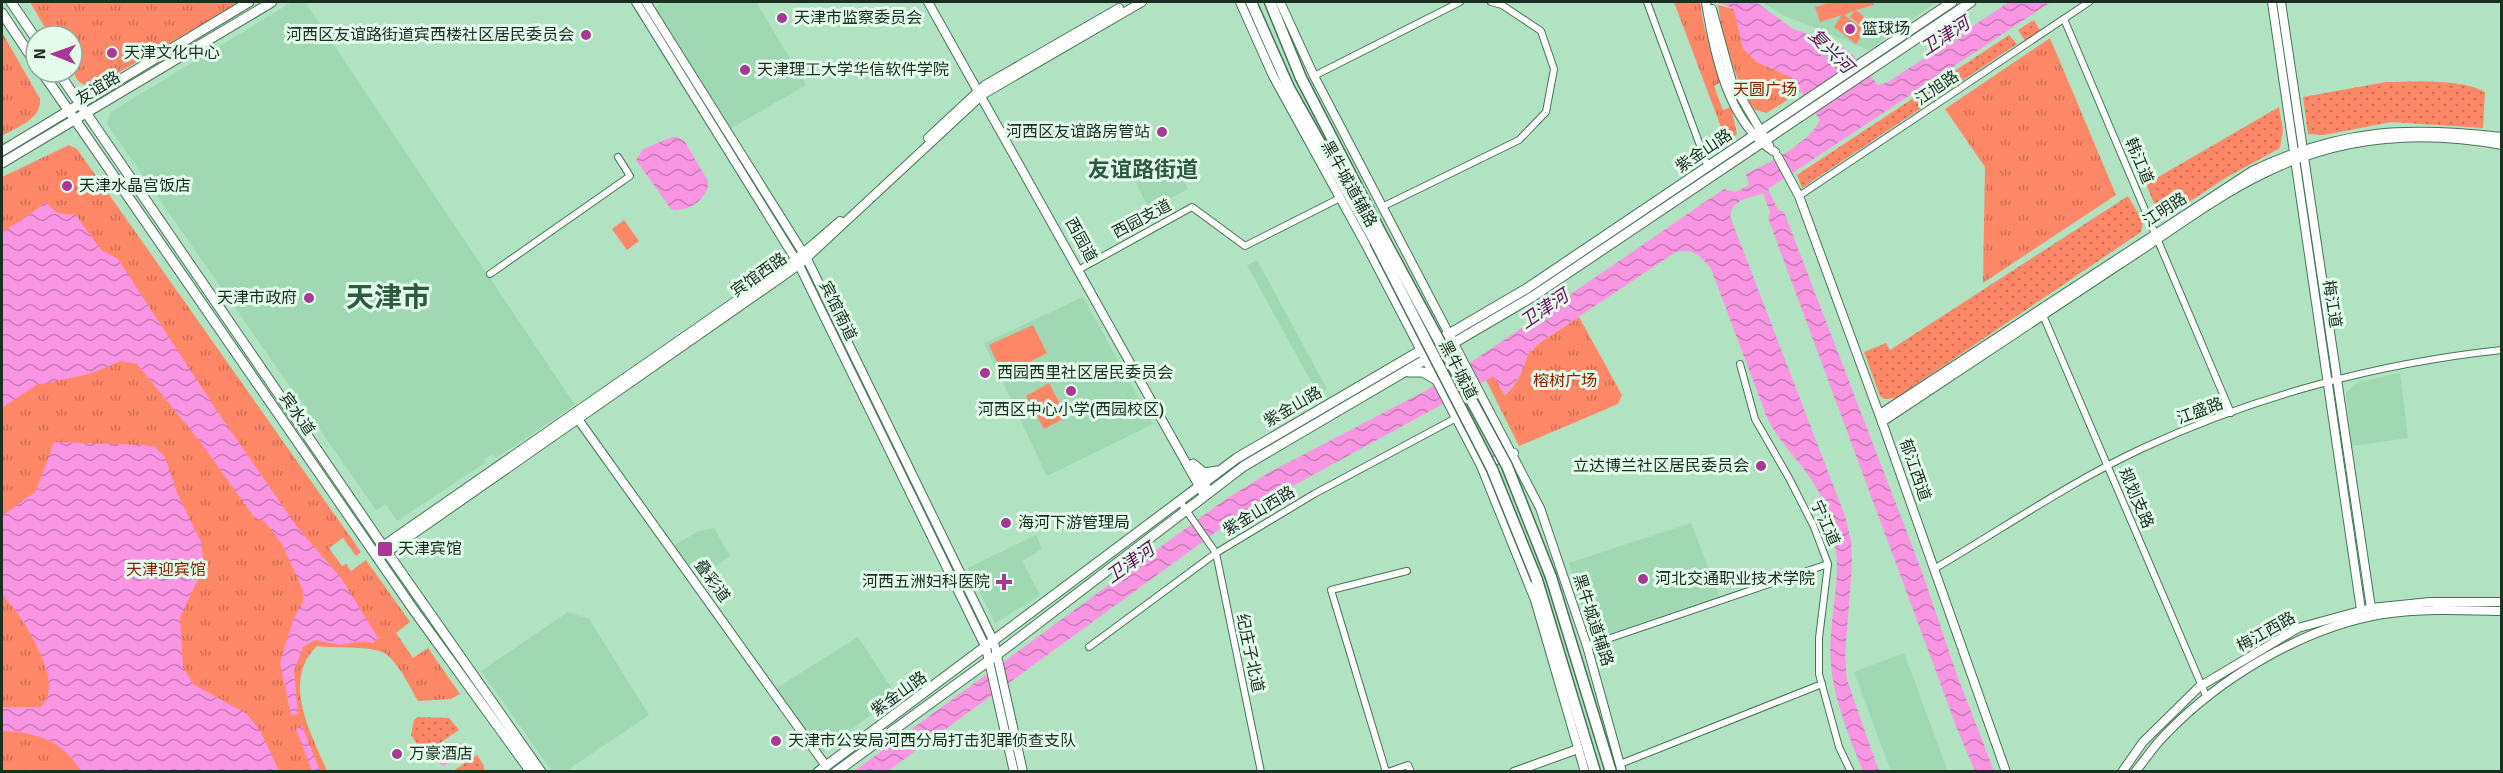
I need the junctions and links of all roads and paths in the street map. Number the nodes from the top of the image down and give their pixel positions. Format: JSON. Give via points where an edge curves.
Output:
{"nodes":[{"id":1,"x":10,"y":2,"type":"edge"},
{"id":2,"x":249,"y":2,"type":"edge"},
{"id":3,"x":272,"y":2,"type":"edge"},
{"id":4,"x":636,"y":2,"type":"edge"},
{"id":5,"x":646,"y":2,"type":"edge"},
{"id":6,"x":928,"y":2,"type":"edge"},
{"id":7,"x":934,"y":2,"type":"edge"},
{"id":8,"x":1130,"y":2,"type":"edge"},
{"id":9,"x":1142,"y":2,"type":"edge"},
{"id":10,"x":1241,"y":2,"type":"edge"},
{"id":11,"x":1251,"y":2,"type":"edge"},
{"id":12,"x":1270,"y":2,"type":"edge"},
{"id":13,"x":1280,"y":2,"type":"edge"},
{"id":14,"x":1460,"y":2,"type":"edge"},
{"id":15,"x":1491,"y":2,"type":"edge"},
{"id":16,"x":1647,"y":2,"type":"edge"},
{"id":17,"x":1706,"y":2,"type":"edge"},
{"id":18,"x":1711,"y":2,"type":"edge"},
{"id":19,"x":1953,"y":2,"type":"edge"},
{"id":20,"x":1971,"y":2,"type":"edge"},
{"id":21,"x":2089,"y":2,"type":"edge"},
{"id":22,"x":2272,"y":2,"type":"edge"},
{"id":23,"x":2280,"y":2,"type":"edge"},
{"id":24,"x":2,"y":13,"type":"edge"},
{"id":25,"x":2064,"y":19,"type":"junction"},
{"id":26,"x":1712,"y":23,"type":"junction"},
{"id":27,"x":25,"y":24,"type":"edge"},
{"id":28,"x":1269,"y":45,"type":"junction"},
{"id":29,"x":24,"y":46,"type":"edge"},
{"id":30,"x":1314,"y":76,"type":"junction"},
{"id":31,"x":50,"y":84,"type":"edge"},
{"id":32,"x":66,"y":84,"type":"edge"},
{"id":33,"x":983,"y":93,"type":"junction"},
{"id":34,"x":79,"y":103,"type":"junction"},
{"id":35,"x":969,"y":104,"type":"junction"},
{"id":36,"x":992,"y":107,"type":"junction"},
{"id":37,"x":67,"y":110,"type":"junction"},
{"id":38,"x":86,"y":113,"type":"junction"},
{"id":39,"x":75,"y":120,"type":"junction"},
{"id":40,"x":1757,"y":133,"type":"junction"},
{"id":41,"x":2502,"y":137,"type":"edge"},
{"id":42,"x":1763,"y":142,"type":"junction"},
{"id":43,"x":2502,"y":145,"type":"edge"},
{"id":44,"x":2,"y":151,"type":"edge"},
{"id":45,"x":2299,"y":155,"type":"junction"},
{"id":46,"x":618,"y":157,"type":"dead end"},
{"id":47,"x":2,"y":163,"type":"edge"},
{"id":48,"x":1708,"y":167,"type":"junction"},
{"id":49,"x":1799,"y":196,"type":"junction"},
{"id":50,"x":1340,"y":198,"type":"junction"},
{"id":51,"x":1382,"y":207,"type":"junction"},
{"id":52,"x":2156,"y":237,"type":"junction"},
{"id":53,"x":1379,"y":239,"type":"junction"},
{"id":54,"x":805,"y":256,"type":"junction"},
{"id":55,"x":798,"y":262,"type":"junction"},
{"id":56,"x":1082,"y":267,"type":"junction"},
{"id":57,"x":490,"y":274,"type":"dead end"},
{"id":58,"x":2041,"y":312,"type":"junction"},
{"id":59,"x":1450,"y":340,"type":"junction"},
{"id":60,"x":2502,"y":350,"type":"edge"},
{"id":61,"x":1440,"y":352,"type":"junction"},
{"id":62,"x":1423,"y":356,"type":"junction"},
{"id":63,"x":1463,"y":364,"type":"junction"},
{"id":64,"x":1740,"y":364,"type":"dead end"},
{"id":65,"x":1404,"y":373,"type":"junction"},
{"id":66,"x":1435,"y":379,"type":"junction"},
{"id":67,"x":2333,"y":381,"type":"junction"},
{"id":68,"x":2231,"y":413,"type":"junction"},
{"id":69,"x":576,"y":417,"type":"junction"},
{"id":70,"x":1456,"y":418,"type":"junction"},
{"id":71,"x":1881,"y":418,"type":"junction"},
{"id":72,"x":1514,"y":453,"type":"junction"},
{"id":73,"x":1191,"y":466,"type":"junction"},
{"id":74,"x":1480,"y":466,"type":"junction"},
{"id":75,"x":2107,"y":466,"type":"junction"},
{"id":76,"x":1222,"y":469,"type":"junction"},
{"id":77,"x":1204,"y":486,"type":"junction"},
{"id":78,"x":1179,"y":500,"type":"junction"},
{"id":79,"x":1185,"y":508,"type":"junction"},
{"id":80,"x":380,"y":552,"type":"junction"},
{"id":81,"x":1216,"y":553,"type":"junction"},
{"id":82,"x":1828,"y":564,"type":"junction"},
{"id":83,"x":1934,"y":568,"type":"junction"},
{"id":84,"x":1407,"y":572,"type":"dead end"},
{"id":85,"x":2502,"y":602,"type":"edge"},
{"id":86,"x":2371,"y":608,"type":"junction"},
{"id":87,"x":2361,"y":610,"type":"junction"},
{"id":88,"x":2502,"y":611,"type":"edge"},
{"id":89,"x":990,"y":645,"type":"junction"},
{"id":90,"x":1587,"y":646,"type":"junction"},
{"id":91,"x":1089,"y":647,"type":"dead end"},
{"id":92,"x":994,"y":656,"type":"junction"},
{"id":93,"x":1822,"y":684,"type":"junction"},
{"id":94,"x":2201,"y":685,"type":"junction"},
{"id":95,"x":1003,"y":696,"type":"junction"},
{"id":96,"x":2207,"y":698,"type":"junction"},
{"id":97,"x":1596,"y":725,"type":"junction"},
{"id":98,"x":1578,"y":749,"type":"junction"},
{"id":99,"x":822,"y":769,"type":"edge"},
{"id":100,"x":1619,"y":769,"type":"edge"},
{"id":101,"x":531,"y":771,"type":"edge"},
{"id":102,"x":541,"y":771,"type":"edge"},
{"id":103,"x":836,"y":771,"type":"edge"},
{"id":104,"x":1014,"y":771,"type":"edge"},
{"id":105,"x":1023,"y":771,"type":"edge"},
{"id":106,"x":1262,"y":771,"type":"edge"},
{"id":107,"x":1387,"y":771,"type":"edge"},
{"id":108,"x":1410,"y":771,"type":"edge"},
{"id":109,"x":1514,"y":771,"type":"edge"},
{"id":110,"x":1585,"y":771,"type":"edge"},
{"id":111,"x":1595,"y":771,"type":"edge"},
{"id":112,"x":1611,"y":771,"type":"edge"},
{"id":113,"x":1851,"y":771,"type":"edge"},
{"id":114,"x":2006,"y":771,"type":"edge"},
{"id":115,"x":2122,"y":771,"type":"edge"},
{"id":116,"x":2136,"y":771,"type":"edge"}],
"edges":[{"from":1,"to":27,"type":"main road"},
{"from":2,"to":34,"type":"main road","name":"友谊路"},
{"from":3,"to":38,"type":"main road","name":"友谊路"},
{"from":4,"to":55,"type":"main road","name":"宾馆南道"},
{"from":5,"to":54,"type":"main road","name":"宾馆南道"},
{"from":6,"to":33,"type":"main road","name":"西园道"},
{"from":7,"to":33,"type":"main road","name":"西园道"},
{"from":8,"to":33,"type":"main road"},
{"from":9,"to":33,"type":"main road"},
{"from":10,"to":28,"type":"highway"},
{"from":10,"to":50,"type":"main road","name":"黑牛城道辅路","via":[[1273,76]]},
{"from":11,"to":28,"type":"highway","name":"黑牛城道"},
{"from":12,"to":53,"type":"highway","name":"黑牛城道","via":[[1301,78]]},
{"from":13,"to":30,"type":"main road","name":"黑牛城道辅路"},
{"from":14,"to":30,"type":"street"},
{"from":15,"to":51,"type":"street","via":[[1541,31],[1554,69],[1545,112],[1519,140]]},
{"from":16,"to":48,"type":"street"},
{"from":17,"to":26,"type":"main road"},
{"from":18,"to":26,"type":"main road"},
{"from":19,"to":40,"type":"main road","name":"紫金山路"},
{"from":20,"to":42,"type":"main road","name":"紫金山路"},
{"from":21,"to":25,"type":"street","name":"江旭路"},
{"from":22,"to":45,"type":"main road","name":"梅江道"},
{"from":23,"to":45,"type":"main road","name":"梅江道"},
{"from":24,"to":29,"type":"main road"},
{"from":25,"to":49,"type":"street","name":"江旭路"},
{"from":25,"to":52,"type":"street","name":"韩江道"},
{"from":26,"to":40,"type":"main road","via":[[1732,82]]},
{"from":28,"to":53,"type":"highway","name":"黑牛城道","via":[[1289,88]]},
{"from":30,"to":51,"type":"main road","name":"黑牛城道辅路"},
{"from":31,"to":37,"type":"main road","name":"宾水道"},
{"from":32,"to":34,"type":"main road","name":"宾水道"},
{"from":33,"to":35,"type":"main road"},
{"from":33,"to":36,"type":"main road","name":"西园道"},
{"from":34,"to":37,"type":"main road","name":"友谊路"},
{"from":34,"to":38,"type":"main road","name":"宾水道"},
{"from":35,"to":36,"type":"main road"},
{"from":35,"to":54,"type":"main road","name":"宾馆西路"},
{"from":36,"to":56,"type":"main road","name":"西园道"},
{"from":37,"to":39,"type":"main road","name":"宾水道"},
{"from":37,"to":44,"type":"main road","name":"友谊路"},
{"from":38,"to":39,"type":"main road","name":"友谊路"},
{"from":38,"to":80,"type":"main road","name":"宾水道"},
{"from":39,"to":47,"type":"main road","name":"友谊路"},
{"from":39,"to":80,"type":"main road","name":"宾水道"},
{"from":40,"to":42,"type":"main road"},
{"from":40,"to":48,"type":"main road","name":"紫金山路"},
{"from":41,"to":45,"type":"main road","name":"江明路","via":[[2402,130],[2344,138]]},
{"from":42,"to":49,"type":"main road","name":"郁江西道","via":[[1776,155]]},
{"from":42,"to":59,"type":"main road","name":"紫金山路","via":[[1532,297]]},
{"from":43,"to":45,"type":"main road","name":"江明路","via":[[2442,137],[2386,138]]},
{"from":45,"to":52,"type":"main road","name":"江明路"},
{"from":45,"to":67,"type":"main road","name":"梅江道"},
{"from":46,"to":57,"type":"street","via":[[630,176]]},
{"from":48,"to":59,"type":"main road","name":"紫金山路"},
{"from":49,"to":71,"type":"main road","name":"郁江西道"},
{"from":50,"to":56,"type":"street","name":"西园支道","via":[[1245,246],[1192,207]]},
{"from":50,"to":62,"type":"main road","name":"黑牛城道辅路"},
{"from":51,"to":59,"type":"main road","name":"黑牛城道辅路"},
{"from":52,"to":58,"type":"main road","name":"江明路"},
{"from":52,"to":68,"type":"street","name":"韩江道"},
{"from":53,"to":97,"type":"highway","name":"黑牛城道","bridge":true,"via":[[1507,466],[1551,577]]},
{"from":53,"to":111,"type":"highway","name":"黑牛城道","bridge":true,"via":[[1492,468],[1537,580]]},
{"from":54,"to":55,"type":"main road","name":"宾馆西路"},
{"from":54,"to":89,"type":"main road","name":"宾馆南道"},
{"from":55,"to":69,"type":"main road","name":"宾馆西路"},
{"from":55,"to":89,"type":"main road","name":"宾馆南道"},
{"from":56,"to":73,"type":"main road","name":"西园道"},
{"from":58,"to":71,"type":"main road","name":"江明路"},
{"from":58,"to":75,"type":"street","name":"规划支路"},
{"from":59,"to":61,"type":"main road","name":"紫金山路"},
{"from":59,"to":62,"type":"main road","name":"紫金山路"},
{"from":59,"to":63,"type":"main road","name":"黑牛城道辅路"},
{"from":60,"to":67,"type":"street","name":"江盛路"},
{"from":61,"to":62,"type":"main road","name":"紫金山路"},
{"from":61,"to":63,"type":"main road"},
{"from":62,"to":65,"type":"main road","name":"紫金山路"},
{"from":62,"to":66,"type":"main road","name":"黑牛城道辅路"},
{"from":62,"to":76,"type":"main road","name":"紫金山路","via":[[1400,364]]},
{"from":63,"to":72,"type":"main road","name":"黑牛城道辅路"},
{"from":64,"to":82,"type":"street","name":"宁江道","via":[[1755,419],[1790,478]]},
{"from":65,"to":66,"type":"main road","via":[[1420,371]]},
{"from":65,"to":77,"type":"main road","name":"紫金山路","via":[[1230,476]]},
{"from":66,"to":70,"type":"main road","name":"黑牛城道辅路"},
{"from":67,"to":68,"type":"street","name":"江盛路"},
{"from":67,"to":86,"type":"main road","name":"梅江道"},
{"from":67,"to":87,"type":"main road","name":"梅江道"},
{"from":68,"to":75,"type":"street","name":"江盛路"},
{"from":69,"to":80,"type":"main road","name":"宾馆西路"},
{"from":69,"to":99,"type":"main road","name":"叠彩道"},
{"from":70,"to":74,"type":"main road"},
{"from":70,"to":81,"type":"street","name":"紫金山西路","via":[[1314,494]]},
{"from":71,"to":83,"type":"main road","name":"郁江西道"},
{"from":72,"to":74,"type":"main road"},
{"from":72,"to":90,"type":"main road","name":"黑牛城道辅路","via":[[1540,508]]},
{"from":73,"to":76,"type":"main road","via":[[1204,473]]},
{"from":73,"to":77,"type":"main road","name":"西园道"},
{"from":74,"to":98,"type":"main road","via":[[1535,600]]},
{"from":75,"to":83,"type":"street","name":"江盛路"},
{"from":75,"to":94,"type":"street","name":"规划支路"},
{"from":76,"to":77,"type":"main road","name":"紫金山路"},
{"from":77,"to":78,"type":"main road","name":"紫金山路"},
{"from":77,"to":79,"type":"main road","name":"紫金山路"},
{"from":78,"to":79,"type":"street"},
{"from":78,"to":89,"type":"main road","name":"紫金山路"},
{"from":79,"to":81,"type":"street","name":"纪庄子北道"},
{"from":79,"to":92,"type":"main road","name":"紫金山路"},
{"from":80,"to":101,"type":"main road","name":"宾水道"},
{"from":80,"to":102,"type":"main road","name":"宾水道"},
{"from":81,"to":91,"type":"street","name":"紫金山西路"},
{"from":81,"to":106,"type":"street","name":"纪庄子北道"},
{"from":82,"to":90,"type":"street"},
{"from":82,"to":93,"type":"street","name":"宁江道","via":[[1820,638]]},
{"from":83,"to":114,"type":"main road","name":"郁江西道"},
{"from":84,"to":107,"type":"street","via":[[1330,590]]},
{"from":85,"to":86,"type":"main road","name":"梅江西路","via":[[2430,602]]},
{"from":86,"to":87,"type":"main road","name":"梅江西路"},
{"from":87,"to":94,"type":"main road","name":"梅江西路","via":[[2298,628]]},
{"from":88,"to":96,"type":"main road","name":"梅江西路","via":[[2426,610],[2362,618],[2301,638]]},
{"from":89,"to":92,"type":"main road"},
{"from":89,"to":99,"type":"main road","name":"紫金山路"},
{"from":90,"to":100,"type":"main road","name":"黑牛城道辅路"},
{"from":92,"to":95,"type":"main road"},
{"from":92,"to":103,"type":"main road","name":"紫金山路"},
{"from":93,"to":100,"type":"street"},
{"from":93,"to":113,"type":"street","name":"宁江道","via":[[1839,747]]},
{"from":94,"to":96,"type":"street","name":"规划支路"},
{"from":94,"to":115,"type":"main road","name":"梅江西路","via":[[2143,741]]},
{"from":95,"to":104,"type":"main road"},
{"from":95,"to":105,"type":"main road"},
{"from":96,"to":116,"type":"main road","name":"梅江西路","via":[[2163,736]]},
{"from":97,"to":100,"type":"highway"},
{"from":97,"to":112,"type":"highway","name":"黑牛城道"},
{"from":98,"to":109,"type":"main road"},
{"from":98,"to":110,"type":"main road"},
{"from":107,"to":108,"type":"street","via":[[1408,765]]}]}
